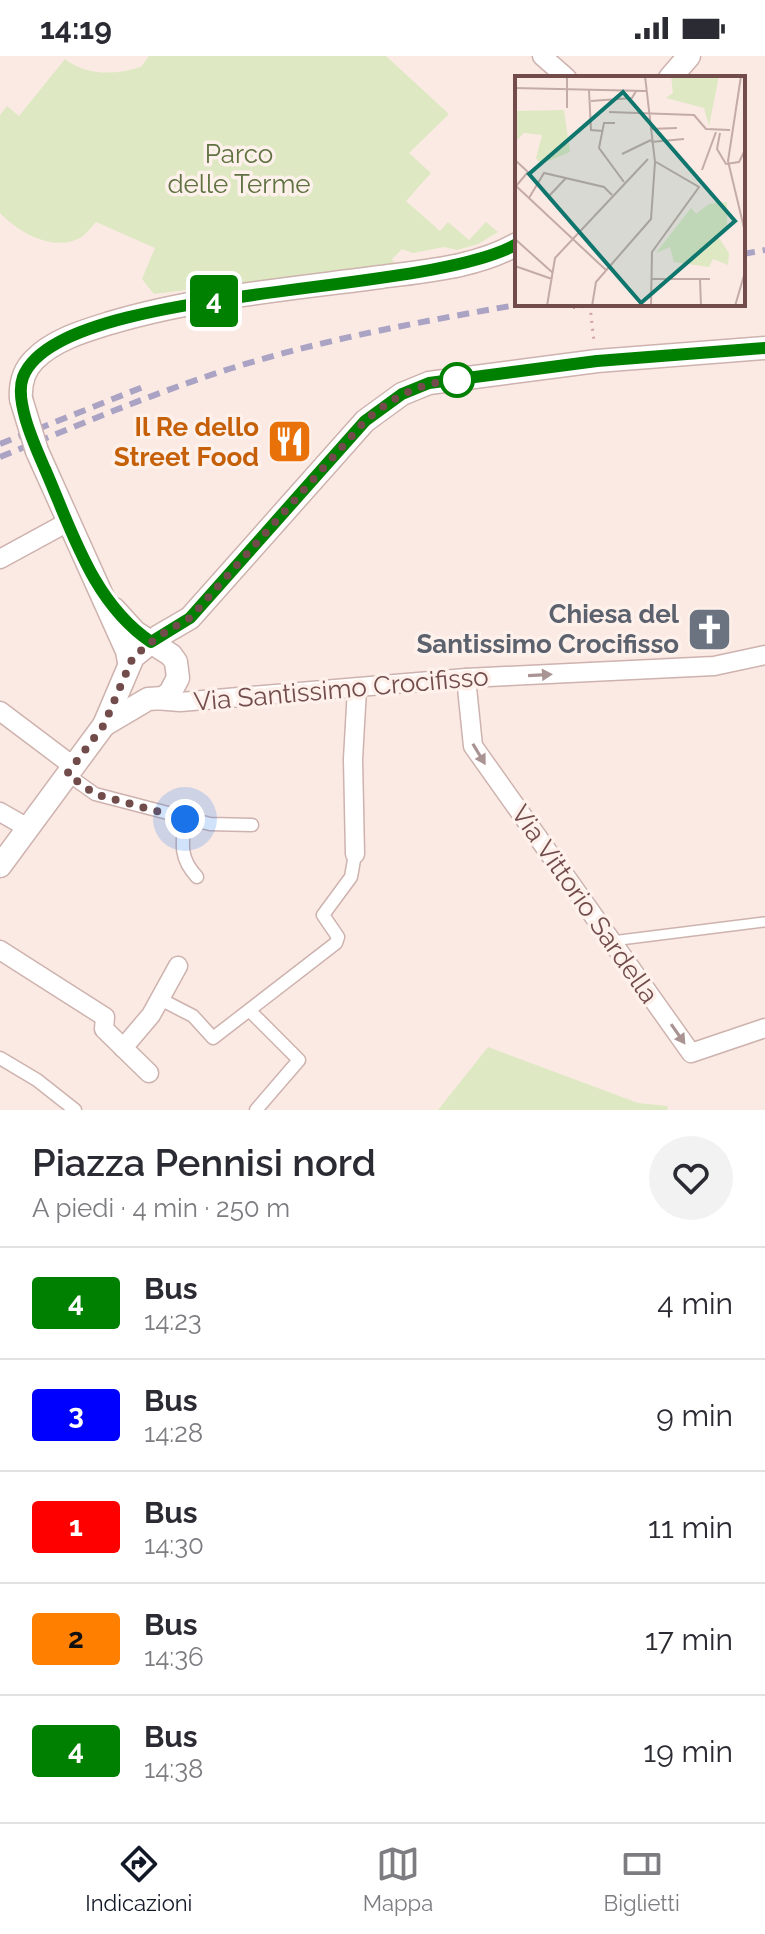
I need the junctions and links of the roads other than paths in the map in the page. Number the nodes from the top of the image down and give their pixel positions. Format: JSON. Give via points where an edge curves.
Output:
{"nodes":[{"id":1,"x":542,"y":56,"type":"edge"},
{"id":2,"x":689,"y":56,"type":"edge"},
{"id":3,"x":565,"y":76,"type":"edge"},
{"id":4,"x":672,"y":76,"type":"edge"},
{"id":5,"x":515,"y":245,"type":"edge"},
{"id":6,"x":765,"y":348,"type":"edge"},
{"id":7,"x":68,"y":522,"type":"junction"},
{"id":8,"x":0,"y":559,"type":"edge"},
{"id":9,"x":765,"y":655,"type":"edge"},
{"id":10,"x":147,"y":656,"type":"junction"},
{"id":11,"x":466,"y":678,"type":"junction"},
{"id":12,"x":357,"y":689,"type":"junction"},
{"id":13,"x":152,"y":700,"type":"junction"},
{"id":14,"x":0,"y":711,"type":"edge"},
{"id":15,"x":104,"y":725,"type":"junction"},
{"id":16,"x":70,"y":770,"type":"junction"},
{"id":17,"x":0,"y":812,"type":"edge"},
{"id":18,"x":185,"y":819,"type":"junction"},
{"id":19,"x":252,"y":825,"type":"dead end"},
{"id":20,"x":28,"y":828,"type":"junction"},
{"id":21,"x":355,"y":854,"type":"joint"},
{"id":22,"x":0,"y":866,"type":"edge"},
{"id":23,"x":197,"y":877,"type":"dead end"},
{"id":24,"x":764,"y":922,"type":"edge"},
{"id":25,"x":612,"y":941,"type":"junction"},
{"id":26,"x":0,"y":950,"type":"edge"},
{"id":27,"x":178,"y":966,"type":"dead end"},
{"id":28,"x":162,"y":1000,"type":"junction"},
{"id":29,"x":250,"y":1011,"type":"junction"},
{"id":30,"x":765,"y":1028,"type":"edge"},
{"id":31,"x":123,"y":1048,"type":"junction"},
{"id":32,"x":0,"y":1058,"type":"edge"},
{"id":33,"x":149,"y":1073,"type":"dead end"},
{"id":34,"x":75,"y":1110,"type":"edge"},
{"id":35,"x":256,"y":1110,"type":"edge"}],
"edges":[{"from":1,"to":3,"type":"street"},
{"from":2,"to":4,"type":"street"},
{"from":5,"to":7,"type":"street","bridge":true,"via":[[485,258],[411,273],[155,310],[82,331],[45,350],[24,375],[21,399]]},
{"from":6,"to":10,"type":"street","via":[[597,361],[429,383],[402,394],[365,421],[190,618]]},
{"from":7,"to":8,"type":"street"},
{"from":7,"to":10,"type":"street","via":[[127,651]]},
{"from":11,"to":9,"type":"street","name":"Via Santissimo Crocifisso","one_way":true,"via":[[714,666]]},
{"from":10,"to":13,"type":"street","via":[[131,689]]},
{"from":10,"to":13,"type":"street","via":[[178,678],[170,693]]},
{"from":10,"to":15,"type":"street"},
{"from":11,"to":12,"type":"street","name":"Via Santissimo Crocifisso"},
{"from":11,"to":25,"type":"street","name":"Via Vittorio Sardella","one_way":true,"via":[[473,746]]},
{"from":12,"to":13,"type":"street","name":"Via Santissimo Crocifisso"},
{"from":12,"to":21,"type":"street"},
{"from":13,"to":15,"type":"street"},
{"from":14,"to":16,"type":"street"},
{"from":15,"to":16,"type":"street"},
{"from":16,"to":18,"type":"street","via":[[95,794]]},
{"from":16,"to":20,"type":"street"},
{"from":17,"to":20,"type":"street"},
{"from":18,"to":19,"type":"street"},
{"from":18,"to":23,"type":"street","via":[[181,849]]},
{"from":20,"to":22,"type":"street"},
{"from":21,"to":29,"type":"street","via":[[351,877],[323,915],[338,937],[336,943]]},
{"from":24,"to":25,"type":"lane"},
{"from":25,"to":30,"type":"street","name":"Via Vittorio Sardella","one_way":true,"via":[[691,1053]]},
{"from":26,"to":31,"type":"street","via":[[105,1017],[104,1029]]},
{"from":27,"to":28,"type":"street"},
{"from":28,"to":29,"type":"street","via":[[193,1016],[213,1038]]},
{"from":28,"to":31,"type":"street"},
{"from":29,"to":35,"type":"street","via":[[299,1060]]},
{"from":31,"to":33,"type":"street"},
{"from":32,"to":34,"type":"street"}]}
